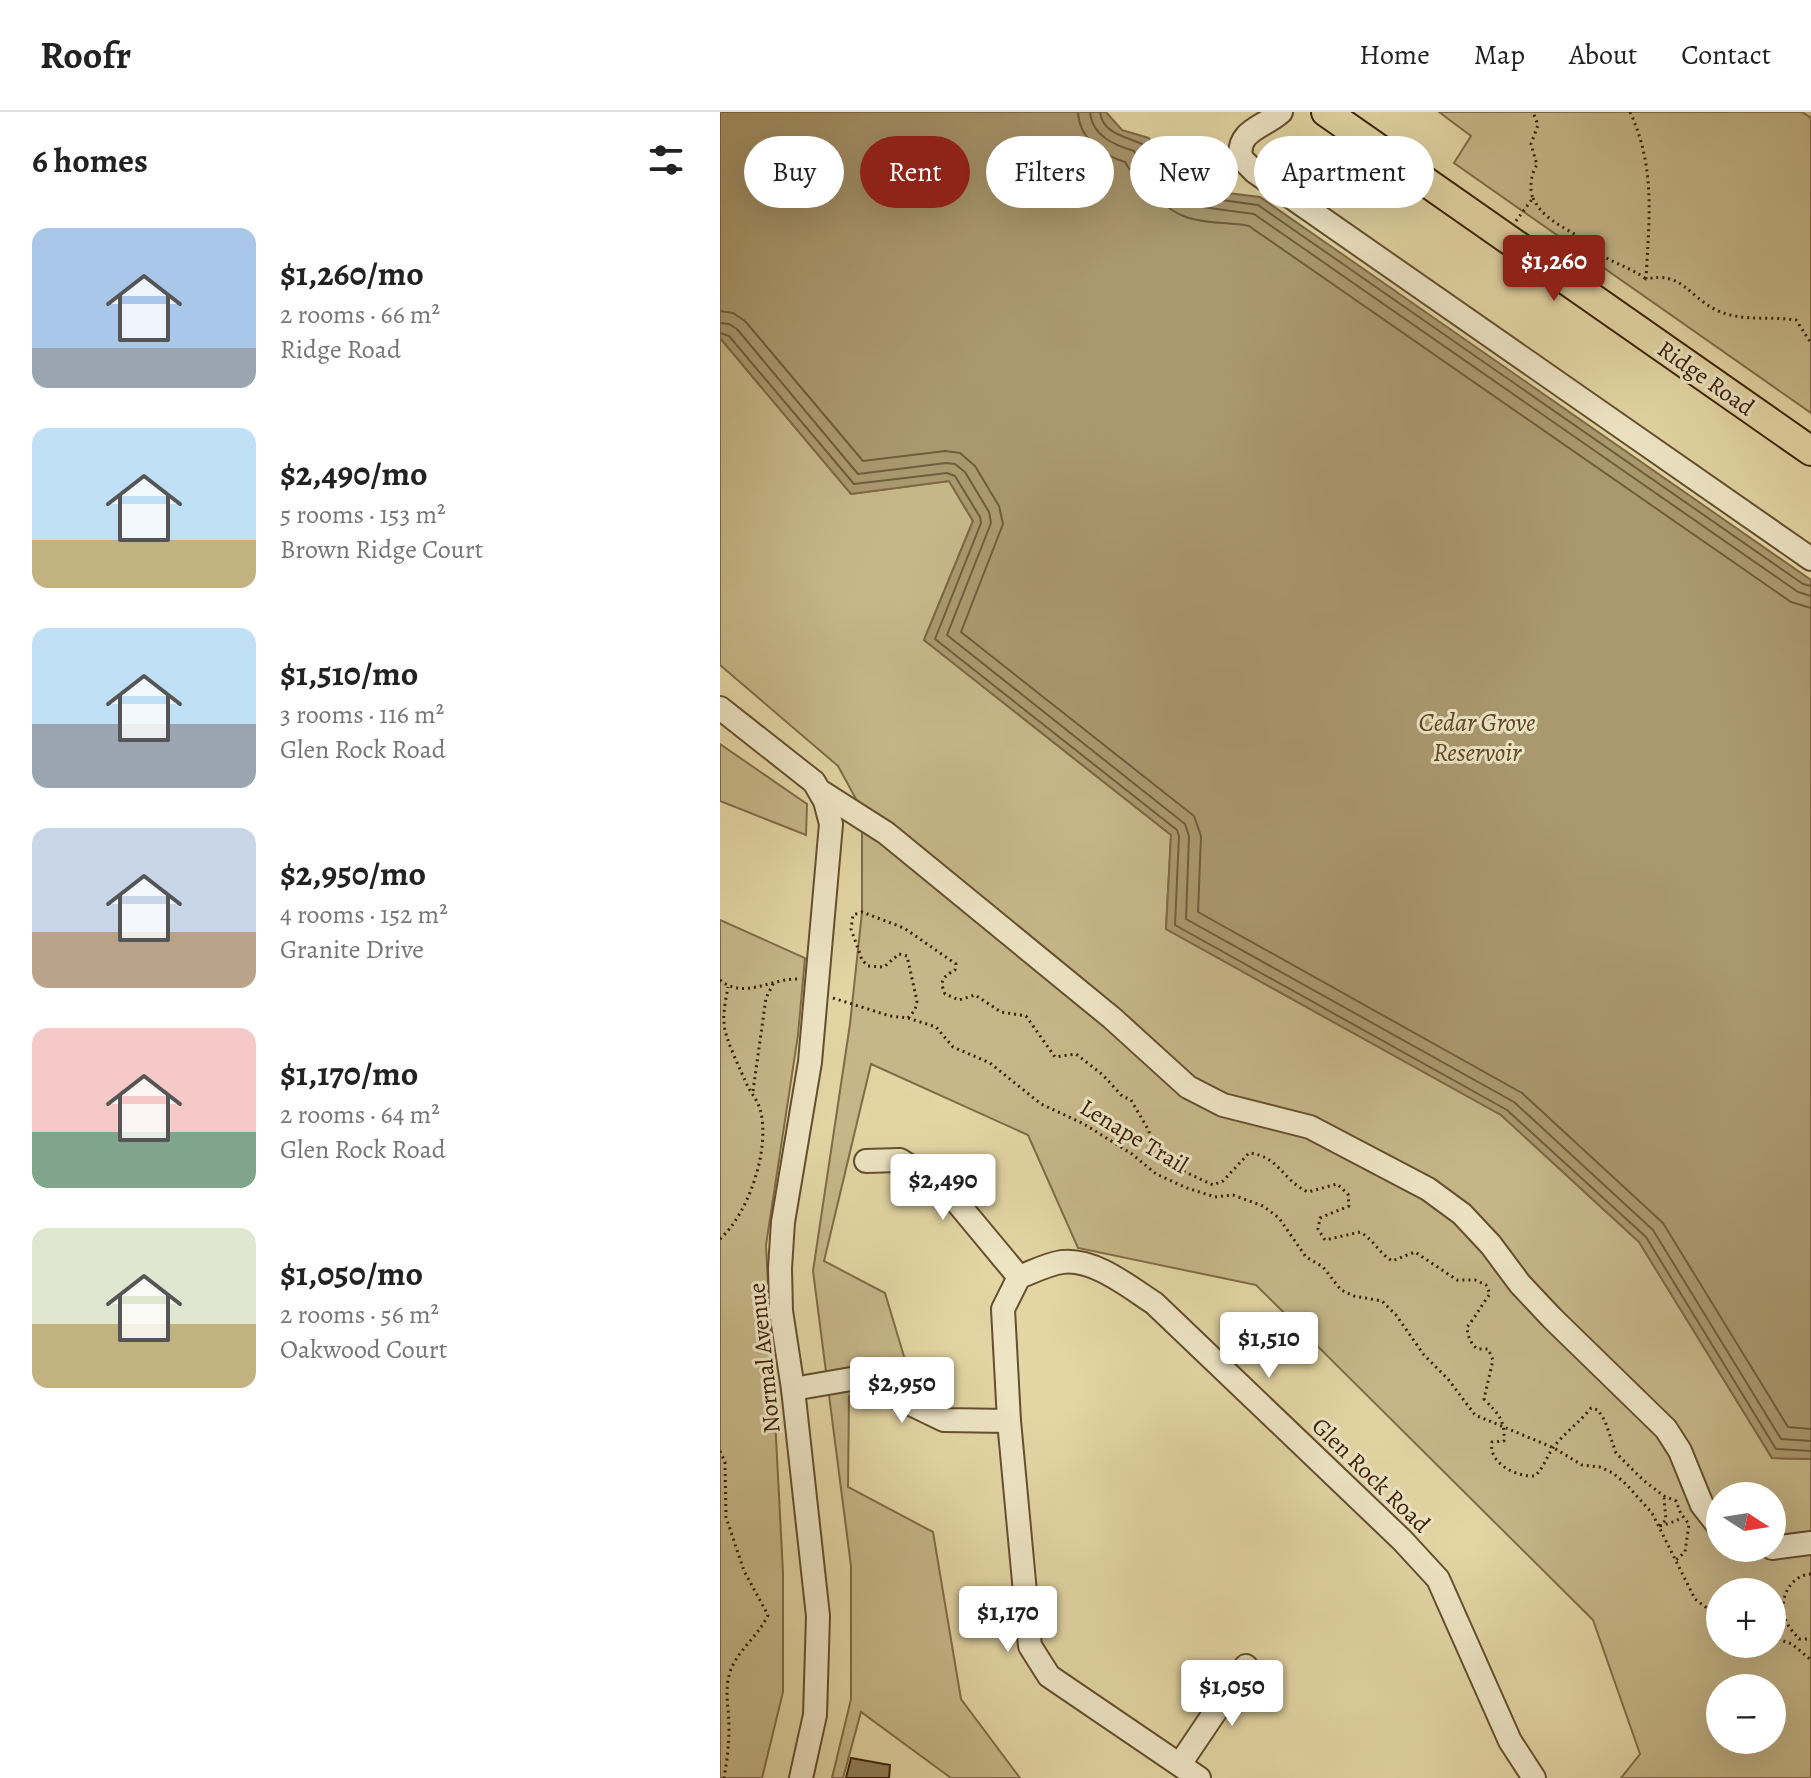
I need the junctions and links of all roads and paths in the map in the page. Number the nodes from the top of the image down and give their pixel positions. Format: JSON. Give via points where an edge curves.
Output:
{"nodes":[{"id":1,"x":1281,"y":112,"type":"edge"},
{"id":2,"x":1326,"y":112,"type":"edge"},
{"id":3,"x":1533,"y":112,"type":"edge"},
{"id":4,"x":1630,"y":112,"type":"edge"},
{"id":5,"x":1533,"y":198,"type":"junction"},
{"id":6,"x":1505,"y":237,"type":"junction"},
{"id":7,"x":1646,"y":279,"type":"junction"},
{"id":8,"x":1811,"y":343,"type":"edge"},
{"id":9,"x":1811,"y":451,"type":"edge"},
{"id":10,"x":1811,"y":559,"type":"edge"},
{"id":11,"x":720,"y":708,"type":"edge"},
{"id":12,"x":820,"y":791,"type":"junction"},
{"id":13,"x":720,"y":980,"type":"edge"},
{"id":14,"x":774,"y":982,"type":"junction"},
{"id":15,"x":728,"y":987,"type":"junction"},
{"id":16,"x":817,"y":988,"type":"junction"},
{"id":17,"x":908,"y":1018,"type":"junction"},
{"id":18,"x":752,"y":1094,"type":"junction"},
{"id":19,"x":866,"y":1161,"type":"dead end"},
{"id":20,"x":720,"y":1239,"type":"edge"},
{"id":21,"x":1019,"y":1277,"type":"junction"},
{"id":22,"x":793,"y":1389,"type":"junction"},
{"id":23,"x":1009,"y":1421,"type":"junction"},
{"id":24,"x":1504,"y":1427,"type":"junction"},
{"id":25,"x":1554,"y":1448,"type":"junction"},
{"id":26,"x":720,"y":1451,"type":"edge"},
{"id":27,"x":1664,"y":1496,"type":"junction"},
{"id":28,"x":1706,"y":1510,"type":"edge"},
{"id":29,"x":1682,"y":1517,"type":"junction"},
{"id":30,"x":1659,"y":1526,"type":"junction"},
{"id":31,"x":1811,"y":1543,"type":"edge"},
{"id":32,"x":1786,"y":1546,"type":"edge"},
{"id":33,"x":1676,"y":1560,"type":"junction"},
{"id":34,"x":1811,"y":1574,"type":"edge"},
{"id":35,"x":1706,"y":1607,"type":"edge"},
{"id":36,"x":1799,"y":1639,"type":"junction"},
{"id":37,"x":1811,"y":1639,"type":"edge"},
{"id":38,"x":1786,"y":1642,"type":"edge"},
{"id":39,"x":1792,"y":1644,"type":"junction"},
{"id":40,"x":1811,"y":1660,"type":"edge"},
{"id":41,"x":1246,"y":1666,"type":"dead end"},
{"id":42,"x":1180,"y":1764,"type":"junction"},
{"id":43,"x":724,"y":1778,"type":"edge"},
{"id":44,"x":801,"y":1778,"type":"edge"},
{"id":45,"x":1199,"y":1778,"type":"edge"},
{"id":46,"x":1534,"y":1778,"type":"edge"}],
"edges":[{"from":1,"to":10,"type":"street","via":[[1242,142],[1241,158],[1255,172]]},
{"from":2,"to":6,"type":"main road","name":"Ridge Road"},
{"from":3,"to":5,"type":"path","via":[[1538,125],[1531,144],[1537,165],[1532,171]]},
{"from":4,"to":7,"type":"path","via":[[1640,132],[1651,195]]},
{"from":5,"to":6,"type":"path"},
{"from":5,"to":7,"type":"path","via":[[1562,228]]},
{"from":6,"to":9,"type":"main road","name":"Ridge Road"},
{"from":7,"to":8,"type":"path","via":[[1670,278],[1716,310],[1737,316],[1796,320]]},
{"from":11,"to":12,"type":"street","via":[[807,775]]},
{"from":12,"to":16,"type":"street","name":"Normal Avenue","via":[[831,824]]},
{"from":12,"to":28,"type":"street","via":[[886,833],[1188,1087],[1223,1105],[1310,1127],[1428,1189],[1462,1214],[1552,1318],[1666,1429]]},
{"from":13,"to":15,"type":"path"},
{"from":14,"to":15,"type":"path","name":"Lenape Trail","via":[[752,989]]},
{"from":14,"to":16,"type":"path","name":"Lenape Trail","via":[[798,979]]},
{"from":14,"to":18,"type":"path","via":[[766,998]]},
{"from":15,"to":18,"type":"path","via":[[723,1023]]},
{"from":16,"to":17,"type":"path","name":"Lenape Trail","via":[[834,999]]},
{"from":16,"to":22,"type":"street","name":"Normal Avenue","via":[[783,1222],[781,1311]]},
{"from":17,"to":24,"type":"path","name":"Lenape Trail","via":[[936,1027],[953,1047],[990,1063],[1041,1104],[1084,1124],[1156,1174],[1215,1197],[1233,1195],[1263,1206],[1341,1290],[1382,1301],[1475,1415]]},
{"from":17,"to":24,"type":"path","via":[[917,1001],[907,956],[899,954],[884,967],[868,966],[851,929],[853,915],[862,912],[904,928],[956,964],[942,978],[945,994],[959,1000],[975,995],[1001,1012],[1026,1016],[1055,1057],[1076,1054],[1103,1075],[1131,1100],[1164,1167],[1213,1185],[1249,1153],[1262,1154],[1299,1188],[1308,1192],[1333,1183],[1348,1194],[1349,1206],[1320,1218],[1318,1229],[1325,1240],[1360,1232],[1392,1261],[1415,1252],[1457,1280],[1486,1285],[1490,1294],[1467,1327],[1469,1340],[1477,1349],[1488,1349],[1493,1360],[1484,1399],[1501,1415]]},
{"from":18,"to":20,"type":"path","via":[[762,1118],[752,1192]]},
{"from":19,"to":21,"type":"street","via":[[900,1160],[945,1188]]},
{"from":21,"to":23,"type":"street","via":[[1003,1309]]},
{"from":21,"to":46,"type":"street","name":"Glen Rock Road","via":[[1062,1262],[1086,1265],[1154,1303],[1402,1540],[1438,1579],[1510,1741]]},
{"from":22,"to":23,"type":"street","via":[[857,1378],[944,1420]]},
{"from":22,"to":44,"type":"street","name":"Normal Avenue","via":[[818,1616],[815,1715]]},
{"from":23,"to":42,"type":"street","via":[[1030,1646],[1049,1676]]},
{"from":24,"to":25,"type":"path","name":"Lenape Trail"},
{"from":24,"to":25,"type":"path","via":[[1504,1441],[1492,1442],[1491,1449],[1516,1475],[1535,1476]]},
{"from":25,"to":27,"type":"path","via":[[1591,1408],[1598,1410],[1616,1453]]},
{"from":25,"to":30,"type":"path","name":"Lenape Trail","via":[[1582,1465],[1613,1473]]},
{"from":26,"to":43,"type":"path","via":[[726,1517],[744,1571],[768,1615],[736,1659],[726,1687]]},
{"from":27,"to":29,"type":"path","via":[[1676,1501]]},
{"from":27,"to":30,"type":"path","via":[[1666,1520]]},
{"from":29,"to":30,"type":"path"},
{"from":29,"to":33,"type":"path","via":[[1689,1529],[1685,1552]]},
{"from":30,"to":33,"type":"path","name":"Lenape Trail"},
{"from":31,"to":32,"type":"street"},
{"from":33,"to":35,"type":"path","name":"Lenape Trail","via":[[1695,1599]]},
{"from":34,"to":36,"type":"path","via":[[1791,1583],[1782,1607]]},
{"from":36,"to":37,"type":"path"},
{"from":36,"to":39,"type":"path"},
{"from":38,"to":39,"type":"path"},
{"from":39,"to":40,"type":"path"},
{"from":41,"to":42,"type":"street"},
{"from":42,"to":45,"type":"street"}]}
